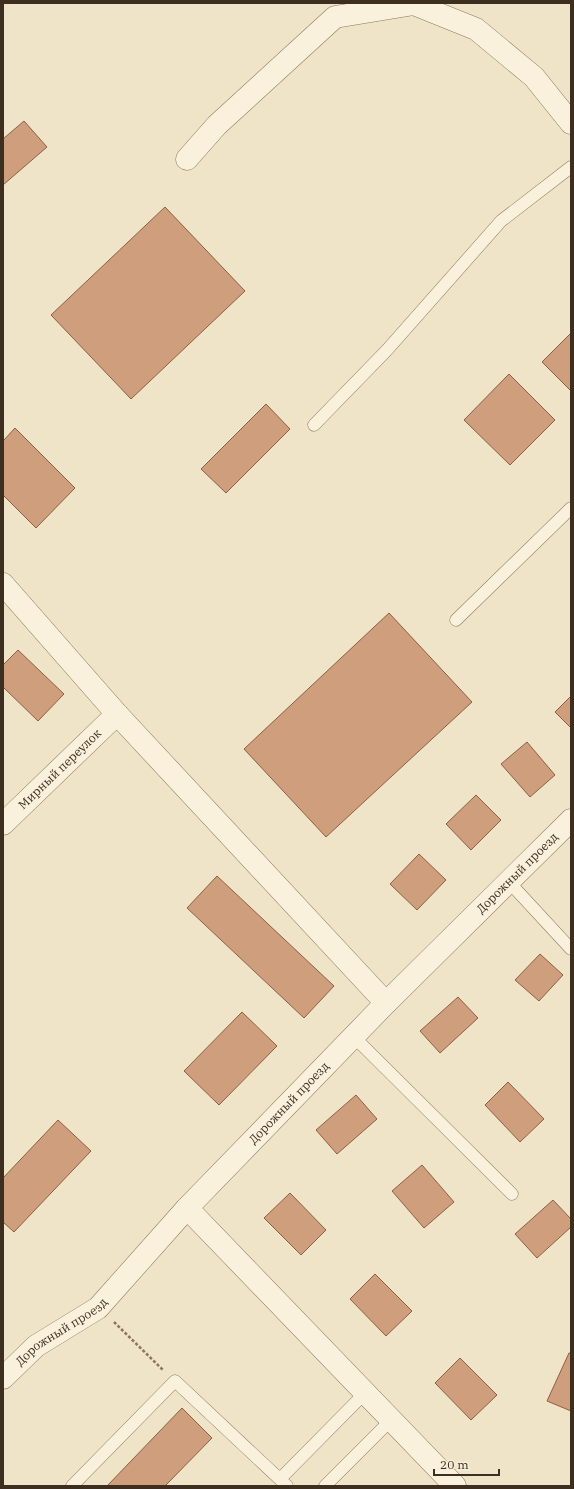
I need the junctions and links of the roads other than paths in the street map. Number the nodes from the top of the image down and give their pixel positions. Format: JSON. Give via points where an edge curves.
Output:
{"nodes":[{"id":1,"x":571,"y":123,"type":"edge"},
{"id":2,"x":187,"y":159,"type":"dead end"},
{"id":3,"x":571,"y":167,"type":"edge"},
{"id":4,"x":314,"y":425,"type":"dead end"},
{"id":5,"x":571,"y":508,"type":"edge"},
{"id":6,"x":3,"y":584,"type":"edge"},
{"id":7,"x":456,"y":620,"type":"dead end"},
{"id":8,"x":117,"y":714,"type":"junction"},
{"id":9,"x":571,"y":820,"type":"edge"},
{"id":10,"x":3,"y":824,"type":"edge"},
{"id":11,"x":508,"y":882,"type":"junction"},
{"id":12,"x":571,"y":949,"type":"edge"},
{"id":13,"x":386,"y":1003,"type":"junction"},
{"id":14,"x":353,"y":1036,"type":"junction"},
{"id":15,"x":512,"y":1194,"type":"dead end"},
{"id":16,"x":187,"y":1208,"type":"junction"},
{"id":17,"x":3,"y":1378,"type":"edge"},
{"id":18,"x":365,"y":1393,"type":"junction"},
{"id":19,"x":391,"y":1420,"type":"junction"},
{"id":20,"x":284,"y":1482,"type":"edge"},
{"id":21,"x":72,"y":1486,"type":"edge"},
{"id":22,"x":325,"y":1486,"type":"edge"},
{"id":23,"x":455,"y":1486,"type":"edge"}],
"edges":[{"from":1,"to":2,"type":"street","via":[[534,77],[476,28],[414,4],[335,17],[217,125]]},
{"from":3,"to":4,"type":"lane","via":[[501,221],[387,350]]},
{"from":5,"to":7,"type":"lane"},
{"from":6,"to":8,"type":"street"},
{"from":8,"to":10,"type":"street","name":"Мирный переулок"},
{"from":8,"to":13,"type":"street"},
{"from":9,"to":11,"type":"street","name":"Дорожный проезд"},
{"from":11,"to":12,"type":"lane"},
{"from":11,"to":13,"type":"street","name":"Дорожный проезд"},
{"from":13,"to":14,"type":"street","name":"Дорожный проезд"},
{"from":14,"to":15,"type":"lane"},
{"from":14,"to":16,"type":"street","name":"Дорожный проезд"},
{"from":16,"to":17,"type":"street","name":"Дорожный проезд","via":[[98,1308],[36,1346]]},
{"from":16,"to":18,"type":"street"},
{"from":18,"to":19,"type":"street"},
{"from":18,"to":20,"type":"lane"},
{"from":19,"to":22,"type":"lane"},
{"from":19,"to":23,"type":"street"},
{"from":20,"to":21,"type":"lane","via":[[175,1381]]}]}
